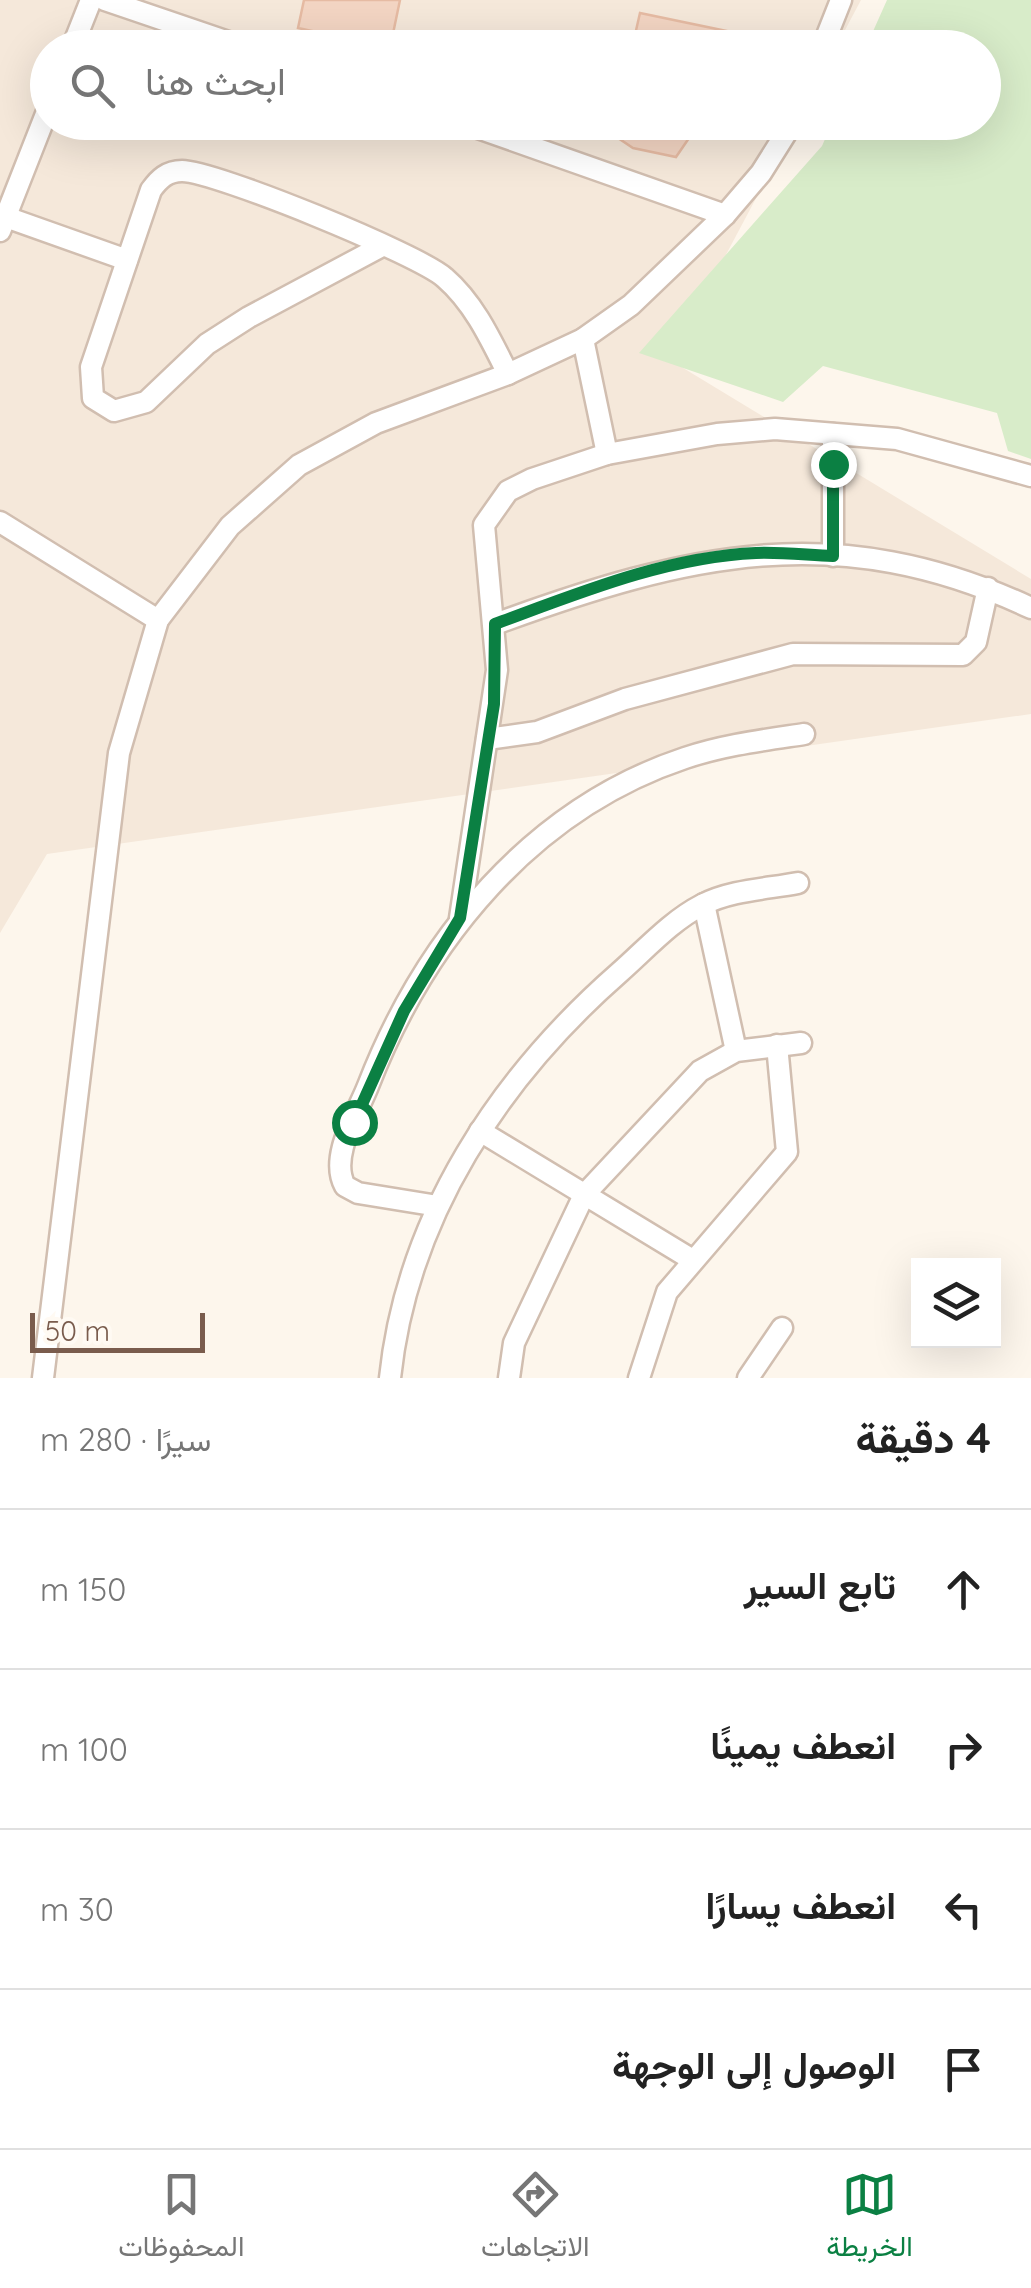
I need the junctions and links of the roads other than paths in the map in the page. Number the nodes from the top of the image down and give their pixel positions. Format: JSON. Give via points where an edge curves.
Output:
{"nodes":[{"id":1,"x":91,"y":0,"type":"edge"},
{"id":2,"x":105,"y":0,"type":"edge"},
{"id":3,"x":840,"y":0,"type":"edge"},
{"id":4,"x":79,"y":30,"type":"edge"},
{"id":5,"x":193,"y":30,"type":"edge"},
{"id":6,"x":829,"y":30,"type":"edge"},
{"id":7,"x":36,"y":140,"type":"edge"},
{"id":8,"x":512,"y":140,"type":"edge"},
{"id":9,"x":782,"y":140,"type":"edge"},
{"id":10,"x":725,"y":215,"type":"junction"},
{"id":11,"x":2,"y":221,"type":"edge"},
{"id":12,"x":382,"y":246,"type":"junction"},
{"id":13,"x":127,"y":260,"type":"junction"},
{"id":14,"x":583,"y":338,"type":"junction"},
{"id":15,"x":508,"y":374,"type":"junction"},
{"id":16,"x":833,"y":434,"type":"junction"},
{"id":17,"x":607,"y":454,"type":"junction"},
{"id":18,"x":1031,"y":476,"type":"edge"},
{"id":19,"x":1,"y":524,"type":"edge"},
{"id":20,"x":833,"y":556,"type":"junction"},
{"id":21,"x":988,"y":588,"type":"junction"},
{"id":22,"x":1031,"y":608,"type":"edge"},
{"id":23,"x":158,"y":620,"type":"junction"},
{"id":24,"x":495,"y":624,"type":"junction"},
{"id":25,"x":804,"y":734,"type":"dead end"},
{"id":26,"x":488,"y":739,"type":"junction"},
{"id":27,"x":798,"y":883,"type":"dead end"},
{"id":28,"x":704,"y":904,"type":"junction"},
{"id":29,"x":460,"y":918,"type":"junction"},
{"id":30,"x":802,"y":1043,"type":"dead end"},
{"id":31,"x":778,"y":1044,"type":"junction"},
{"id":32,"x":736,"y":1051,"type":"junction"},
{"id":33,"x":480,"y":1131,"type":"junction"},
{"id":34,"x":584,"y":1195,"type":"junction"},
{"id":35,"x":438,"y":1206,"type":"junction"},
{"id":36,"x":692,"y":1259,"type":"junction"},
{"id":37,"x":782,"y":1328,"type":"dead end"},
{"id":38,"x":44,"y":1378,"type":"edge"},
{"id":39,"x":390,"y":1378,"type":"edge"},
{"id":40,"x":509,"y":1378,"type":"edge"},
{"id":41,"x":639,"y":1378,"type":"edge"},
{"id":42,"x":748,"y":1378,"type":"edge"}],
"edges":[{"from":1,"to":4,"type":"street"},
{"from":2,"to":5,"type":"street"},
{"from":3,"to":6,"type":"street"},
{"from":7,"to":11,"type":"street"},
{"from":8,"to":10,"type":"street"},
{"from":9,"to":10,"type":"street"},
{"from":10,"to":14,"type":"street","via":[[631,305]]},
{"from":11,"to":13,"type":"street"},
{"from":12,"to":13,"type":"street","via":[[184,171],[160,178],[151,190]]},
{"from":12,"to":13,"type":"street","via":[[249,316],[206,344],[146,402],[114,411],[93,398],[88,384]]},
{"from":12,"to":15,"type":"street","via":[[442,274],[465,298]]},
{"from":14,"to":15,"type":"street"},
{"from":14,"to":17,"type":"street"},
{"from":15,"to":23,"type":"street","via":[[376,422],[299,466],[230,526]]},
{"from":16,"to":17,"type":"street","via":[[717,434]]},
{"from":16,"to":18,"type":"street","via":[[898,439]]},
{"from":16,"to":20,"type":"street"},
{"from":17,"to":24,"type":"street","via":[[532,479],[493,506],[484,525],[484,560]]},
{"from":19,"to":23,"type":"street"},
{"from":20,"to":21,"type":"street","via":[[923,569]]},
{"from":20,"to":24,"type":"street","via":[[755,553],[692,562],[637,574]]},
{"from":21,"to":22,"type":"street"},
{"from":21,"to":26,"type":"street","via":[[976,642],[963,656],[793,654],[624,698],[536,732]]},
{"from":23,"to":38,"type":"street","via":[[120,753]]},
{"from":24,"to":26,"type":"street"},
{"from":25,"to":29,"type":"street","via":[[728,746],[602,796],[515,858]]},
{"from":26,"to":29,"type":"street"},
{"from":27,"to":28,"type":"street"},
{"from":28,"to":32,"type":"street"},
{"from":28,"to":33,"type":"street","via":[[551,1036]]},
{"from":29,"to":35,"type":"street","via":[[374,1068],[340,1164],[345,1186],[358,1192]]},
{"from":30,"to":31,"type":"street"},
{"from":31,"to":32,"type":"street"},
{"from":31,"to":36,"type":"street","via":[[788,1152]]},
{"from":32,"to":34,"type":"street","via":[[681,1090]]},
{"from":33,"to":34,"type":"street"},
{"from":33,"to":35,"type":"street"},
{"from":34,"to":36,"type":"street"},
{"from":34,"to":40,"type":"street","via":[[514,1343]]},
{"from":35,"to":39,"type":"street","via":[[411,1276]]},
{"from":36,"to":41,"type":"street","via":[[659,1310]]},
{"from":37,"to":42,"type":"street"}]}
